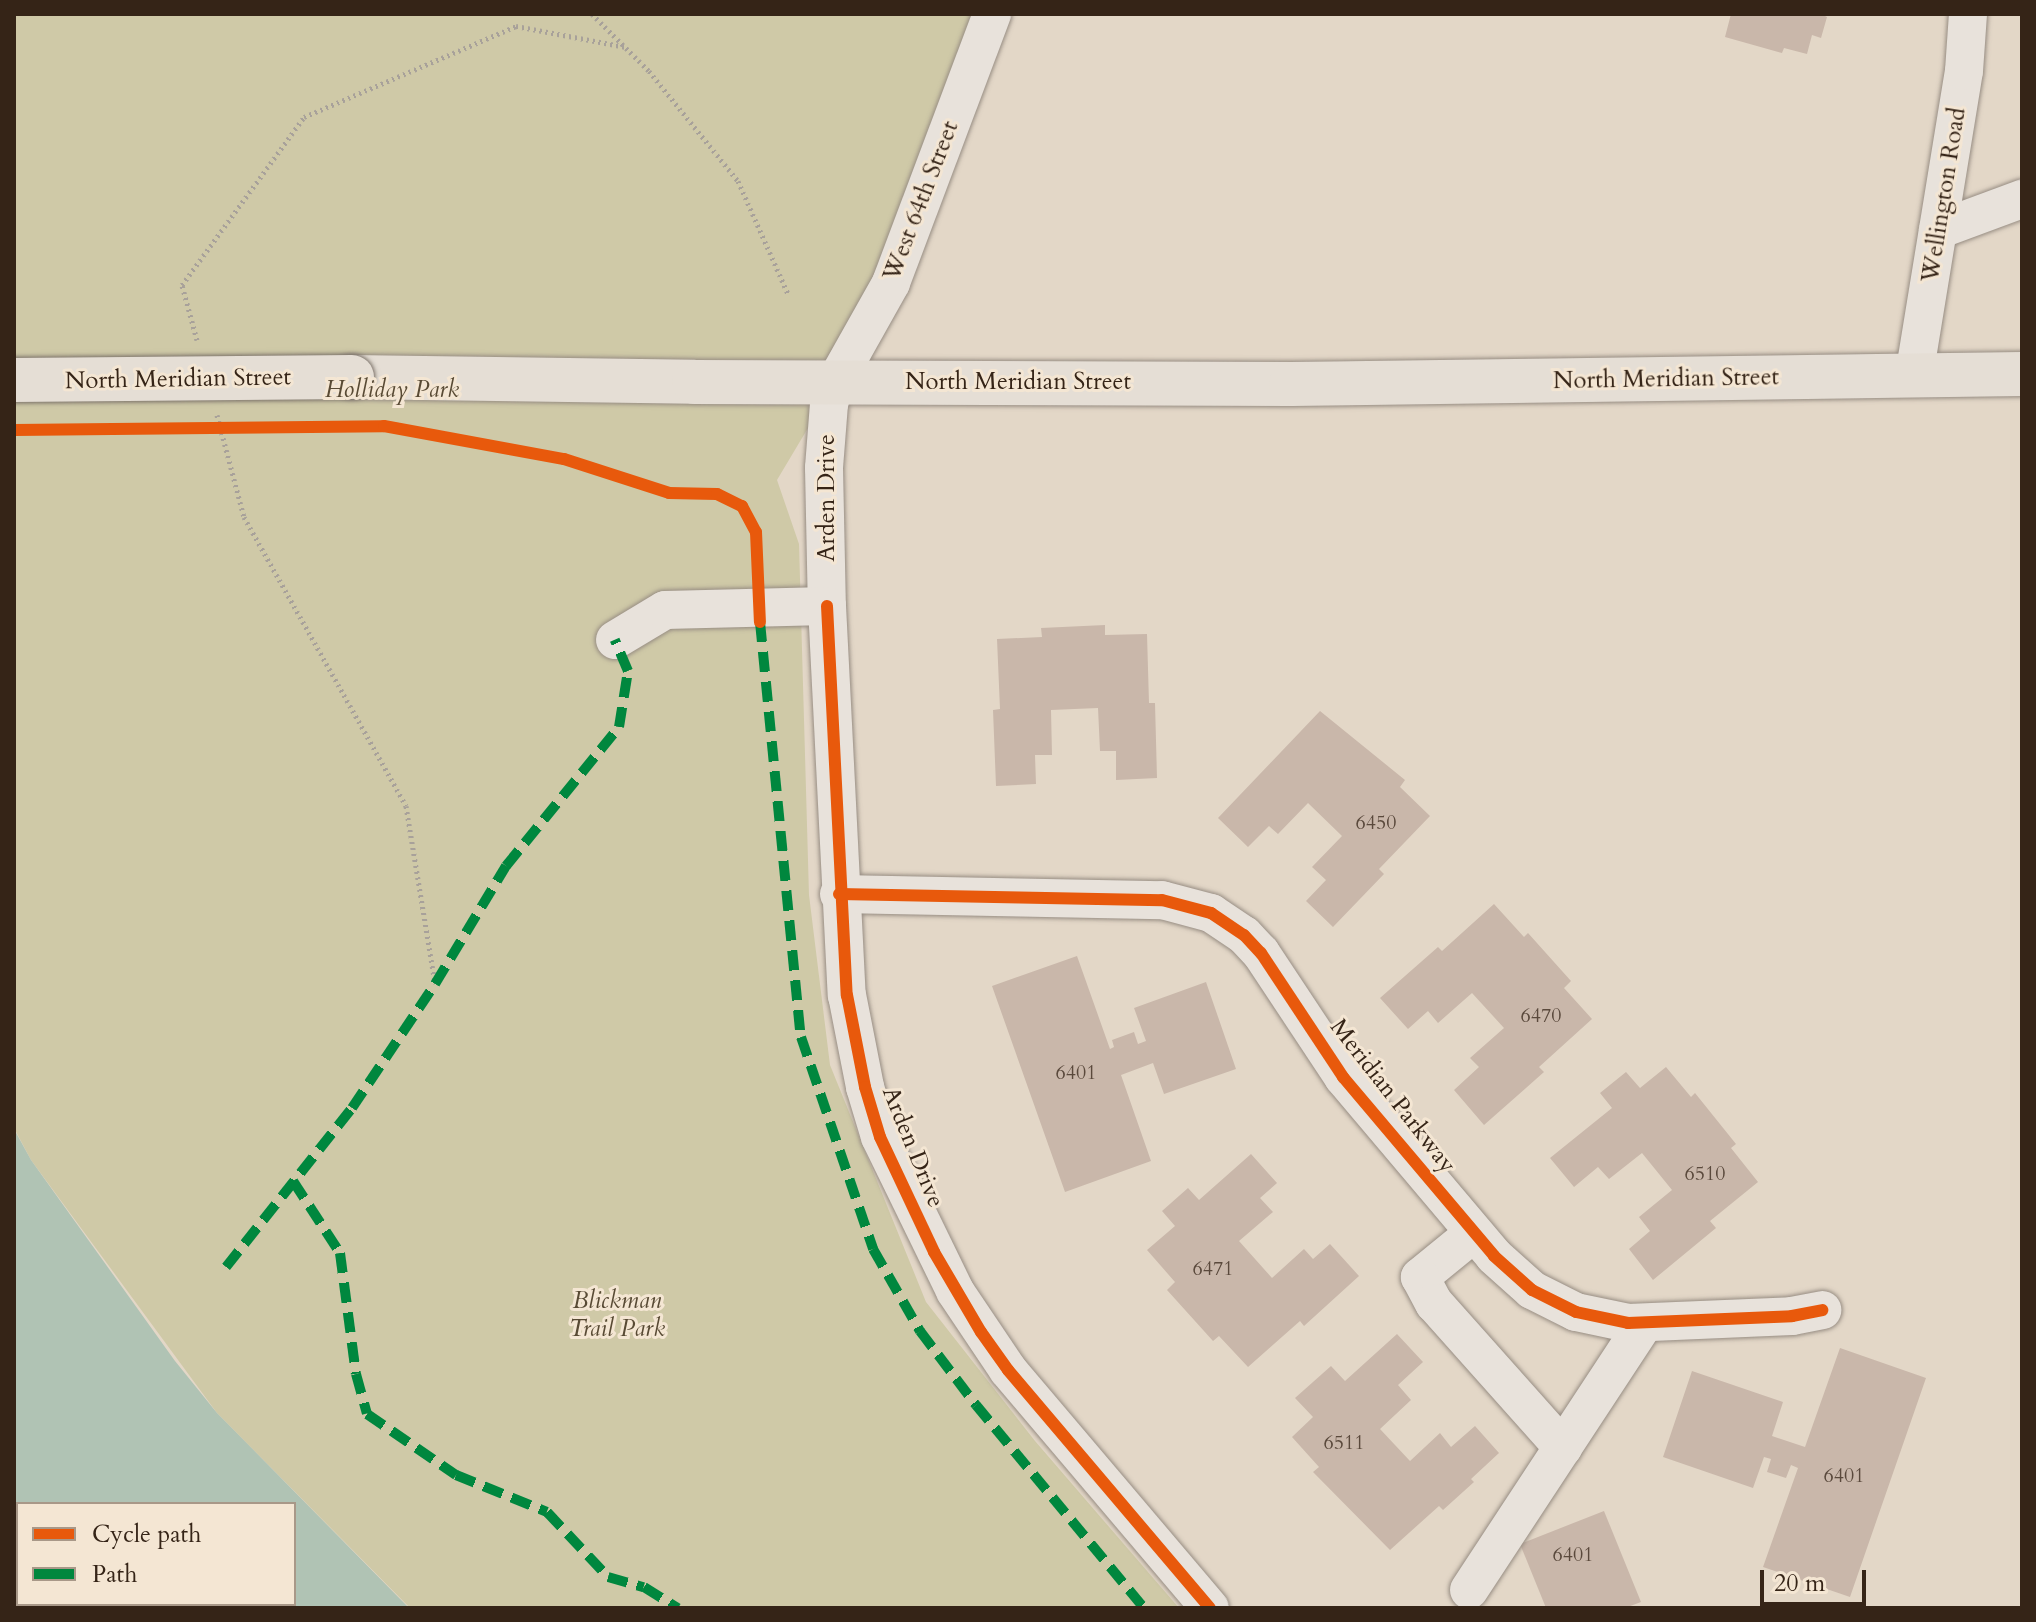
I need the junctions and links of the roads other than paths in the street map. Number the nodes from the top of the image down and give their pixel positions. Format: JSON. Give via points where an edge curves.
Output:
{"nodes":[{"id":1,"x":992,"y":14,"type":"edge"},
{"id":2,"x":1968,"y":14,"type":"edge"},
{"id":3,"x":2022,"y":199,"type":"edge"},
{"id":4,"x":1938,"y":230,"type":"junction"},
{"id":5,"x":2022,"y":374,"type":"edge"},
{"id":6,"x":1914,"y":376,"type":"junction"},
{"id":7,"x":14,"y":380,"type":"edge"},
{"id":8,"x":836,"y":381,"type":"junction"},
{"id":9,"x":827,"y":606,"type":"junction"},
{"id":10,"x":615,"y":640,"type":"dead end"},
{"id":11,"x":839,"y":894,"type":"junction"},
{"id":12,"x":1474,"y":1233,"type":"junction"},
{"id":13,"x":1822,"y":1310,"type":"dead end"},
{"id":14,"x":1644,"y":1324,"type":"junction"},
{"id":15,"x":1563,"y":1448,"type":"junction"},
{"id":16,"x":1469,"y":1590,"type":"dead end"},
{"id":17,"x":1210,"y":1608,"type":"edge"}],
"edges":[{"from":1,"to":8,"type":"street","name":"West 64th Street","via":[[891,283]]},
{"from":2,"to":4,"type":"street","name":"Wellington Road"},
{"from":3,"to":4,"type":"street"},
{"from":4,"to":6,"type":"street","name":"Wellington Road"},
{"from":5,"to":6,"type":"main road","name":"North Meridian Street"},
{"from":6,"to":8,"type":"main road","name":"North Meridian Street","via":[[1291,384]]},
{"from":7,"to":8,"type":"main road","name":"North Meridian Street","bridge":true},
{"from":8,"to":9,"type":"street","name":"Arden Drive","via":[[824,468]]},
{"from":9,"to":10,"type":"street","via":[[665,610]]},
{"from":9,"to":11,"type":"street","name":"Arden Drive"},
{"from":11,"to":12,"type":"street","name":"Meridian Parkway","via":[[1162,900],[1223,919],[1261,953],[1343,1077]]},
{"from":11,"to":17,"type":"street","name":"Arden Drive","via":[[847,995],[865,1087],[880,1137],[934,1252],[1008,1370]]},
{"from":12,"to":14,"type":"street","name":"Meridian Parkway","via":[[1504,1268],[1554,1302],[1595,1317]]},
{"from":12,"to":15,"type":"street","via":[[1420,1277],[1434,1303]]},
{"from":13,"to":14,"type":"street","name":"Meridian Parkway"},
{"from":14,"to":15,"type":"street"},
{"from":15,"to":16,"type":"street"}]}
